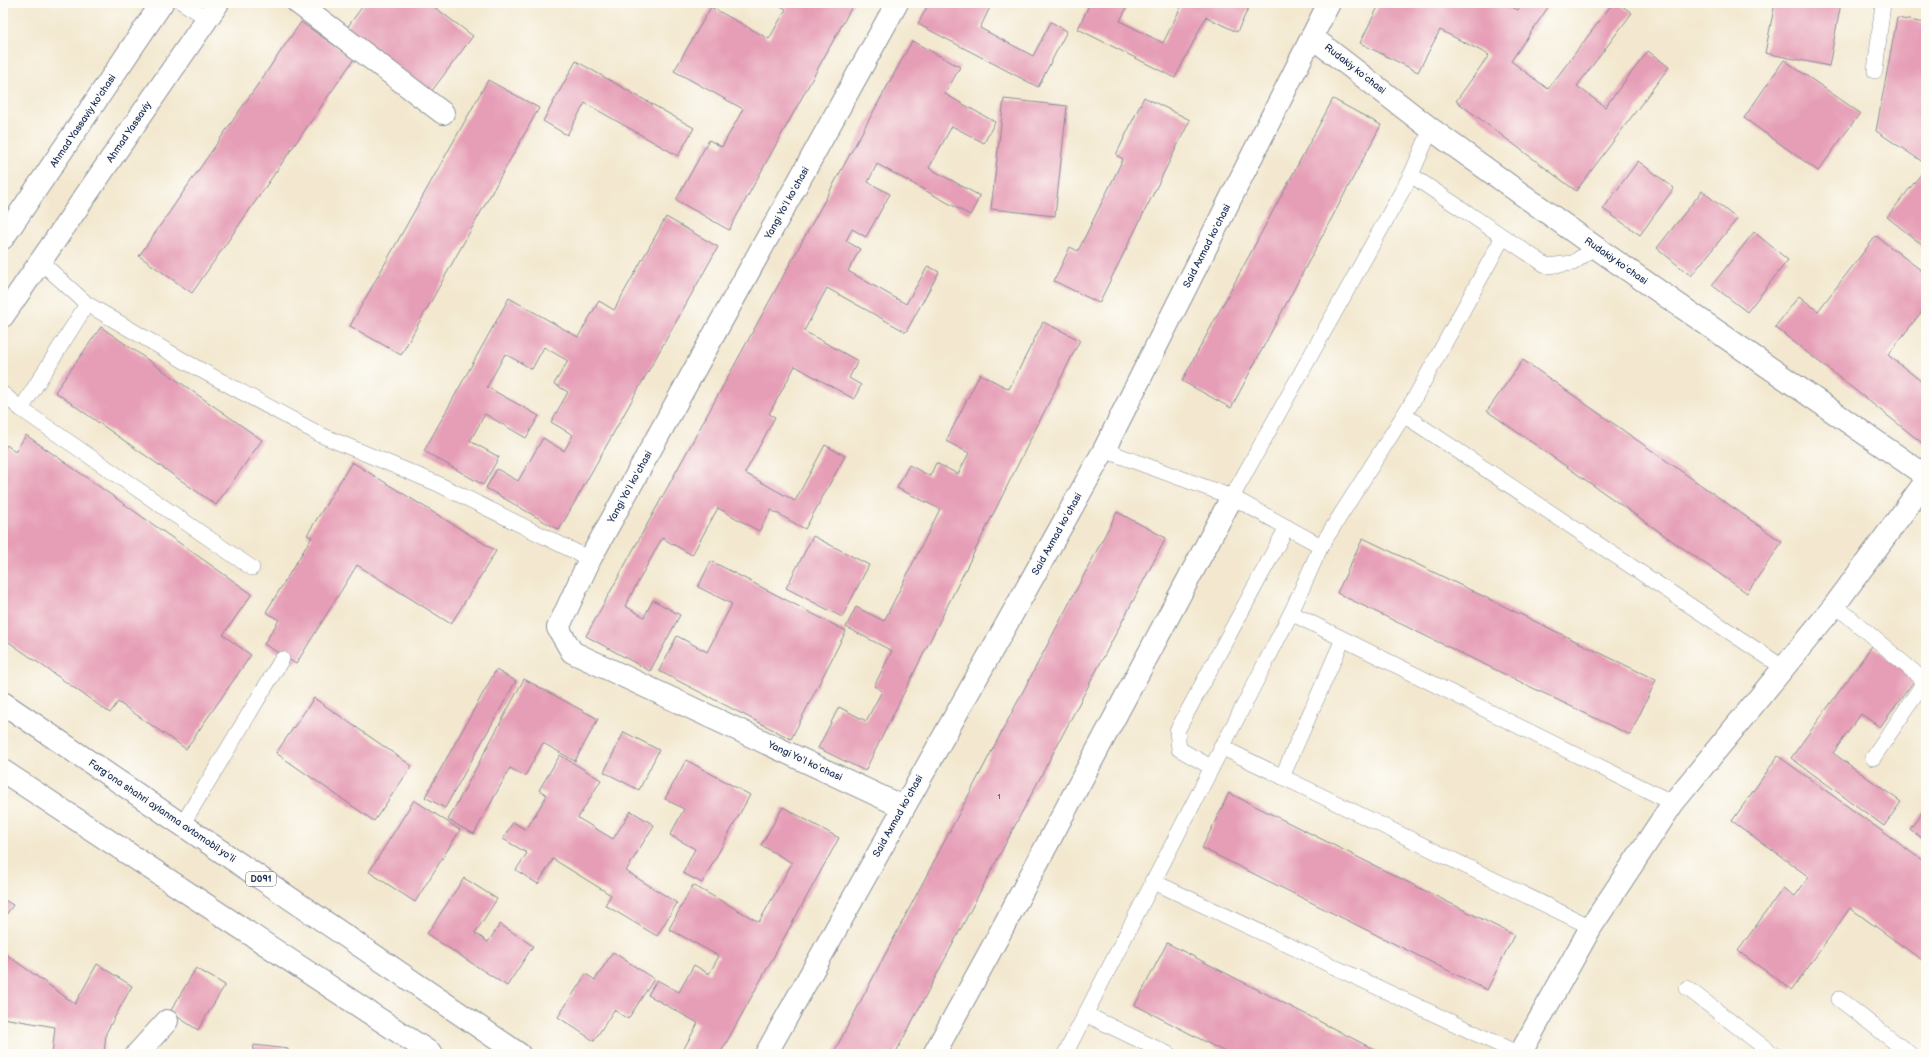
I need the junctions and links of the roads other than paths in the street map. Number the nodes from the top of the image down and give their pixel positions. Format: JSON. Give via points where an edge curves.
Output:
{"nodes":[{"id":1,"x":162,"y":3,"type":"edge"},
{"id":2,"x":183,"y":3,"type":"edge"},
{"id":3,"x":298,"y":3,"type":"edge"},
{"id":4,"x":897,"y":3,"type":"edge"},
{"id":5,"x":1329,"y":3,"type":"edge"},
{"id":6,"x":1883,"y":3,"type":"edge"},
{"id":7,"x":212,"y":10,"type":"edge"},
{"id":8,"x":1312,"y":37,"type":"junction"},
{"id":9,"x":1875,"y":71,"type":"dead end"},
{"id":10,"x":443,"y":112,"type":"dead end"},
{"id":11,"x":1431,"y":129,"type":"junction"},
{"id":12,"x":1411,"y":175,"type":"junction"},
{"id":13,"x":1503,"y":237,"type":"junction"},
{"id":14,"x":3,"y":238,"type":"edge"},
{"id":15,"x":1595,"y":246,"type":"junction"},
{"id":16,"x":41,"y":262,"type":"junction"},
{"id":17,"x":87,"y":304,"type":"junction"},
{"id":18,"x":3,"y":316,"type":"edge"},
{"id":19,"x":3,"y":394,"type":"edge"},
{"id":20,"x":21,"y":409,"type":"junction"},
{"id":21,"x":1404,"y":415,"type":"junction"},
{"id":22,"x":1104,"y":450,"type":"junction"},
{"id":23,"x":1926,"y":476,"type":"edge"},
{"id":24,"x":1926,"y":481,"type":"edge"},
{"id":25,"x":1232,"y":497,"type":"junction"},
{"id":26,"x":1287,"y":527,"type":"junction"},
{"id":27,"x":1321,"y":546,"type":"junction"},
{"id":28,"x":590,"y":559,"type":"junction"},
{"id":29,"x":252,"y":568,"type":"dead end"},
{"id":30,"x":1835,"y":605,"type":"junction"},
{"id":31,"x":1291,"y":613,"type":"junction"},
{"id":32,"x":1343,"y":639,"type":"junction"},
{"id":33,"x":282,"y":659,"type":"dead end"},
{"id":34,"x":1784,"y":668,"type":"junction"},
{"id":35,"x":1926,"y":681,"type":"edge"},
{"id":36,"x":3,"y":703,"type":"edge"},
{"id":37,"x":1221,"y":748,"type":"junction"},
{"id":38,"x":1873,"y":758,"type":"dead end"},
{"id":39,"x":1212,"y":767,"type":"junction"},
{"id":40,"x":3,"y":771,"type":"edge"},
{"id":41,"x":1282,"y":777,"type":"junction"},
{"id":42,"x":1673,"y":803,"type":"junction"},
{"id":43,"x":903,"y":807,"type":"junction"},
{"id":44,"x":182,"y":825,"type":"junction"},
{"id":45,"x":1152,"y":881,"type":"junction"},
{"id":46,"x":1591,"y":927,"type":"junction"},
{"id":47,"x":1687,"y":988,"type":"dead end"},
{"id":48,"x":1839,"y":999,"type":"dead end"},
{"id":49,"x":1085,"y":1014,"type":"junction"},
{"id":50,"x":167,"y":1021,"type":"dead end"},
{"id":51,"x":137,"y":1054,"type":"edge"},
{"id":52,"x":432,"y":1054,"type":"edge"},
{"id":53,"x":520,"y":1054,"type":"edge"},
{"id":54,"x":766,"y":1054,"type":"edge"},
{"id":55,"x":934,"y":1054,"type":"edge"},
{"id":56,"x":1065,"y":1054,"type":"edge"},
{"id":57,"x":1168,"y":1054,"type":"edge"},
{"id":58,"x":1520,"y":1054,"type":"edge"},
{"id":59,"x":1773,"y":1054,"type":"edge"},
{"id":60,"x":1910,"y":1054,"type":"edge"}],
"edges":[{"from":1,"to":14,"type":"main road","name":"Ahmad Yassaviy ko'chasi"},
{"from":2,"to":7,"type":"lane"},
{"from":3,"to":10,"type":"main road"},
{"from":4,"to":28,"type":"main road","name":"Yangi Yoʻl koʻchasi"},
{"from":5,"to":8,"type":"main road","name":"Said Axmad koʻchasi"},
{"from":6,"to":9,"type":"lane"},
{"from":7,"to":16,"type":"main road","name":"Ahmad Yassaviy"},
{"from":8,"to":11,"type":"main road","name":"Rudakiy koʻchasi"},
{"from":8,"to":22,"type":"main road","name":"Said Axmad koʻchasi"},
{"from":11,"to":12,"type":"lane"},
{"from":11,"to":15,"type":"main road","name":"Rudakiy koʻchasi"},
{"from":12,"to":13,"type":"lane"},
{"from":12,"to":25,"type":"lane"},
{"from":13,"to":15,"type":"lane","via":[[1547,266],[1573,263]]},
{"from":13,"to":21,"type":"lane"},
{"from":15,"to":23,"type":"main road","name":"Rudakiy koʻchasi"},
{"from":16,"to":17,"type":"lane"},
{"from":16,"to":18,"type":"main road"},
{"from":17,"to":20,"type":"lane"},
{"from":17,"to":28,"type":"lane","via":[[186,362],[321,435],[436,483]]},
{"from":19,"to":20,"type":"lane"},
{"from":20,"to":29,"type":"lane"},
{"from":21,"to":27,"type":"lane"},
{"from":21,"to":34,"type":"lane"},
{"from":22,"to":25,"type":"lane"},
{"from":22,"to":43,"type":"main road","name":"Said Axmad koʻchasi"},
{"from":24,"to":30,"type":"main road"},
{"from":25,"to":26,"type":"lane"},
{"from":25,"to":55,"type":"main road"},
{"from":26,"to":27,"type":"lane"},
{"from":26,"to":39,"type":"lane","via":[[1177,731],[1179,749]]},
{"from":27,"to":31,"type":"lane"},
{"from":28,"to":43,"type":"main road","name":"Yangi Yoʻl koʻchasi","via":[[558,628],[572,652]]},
{"from":30,"to":34,"type":"main road"},
{"from":30,"to":35,"type":"lane"},
{"from":31,"to":32,"type":"lane"},
{"from":31,"to":37,"type":"lane"},
{"from":32,"to":41,"type":"lane"},
{"from":32,"to":42,"type":"lane"},
{"from":33,"to":44,"type":"lane"},
{"from":34,"to":42,"type":"main road"},
{"from":35,"to":38,"type":"lane"},
{"from":36,"to":44,"type":"main road","name":"Fargʻona shahri aylanma avtomobil yoʻli","number":"D091"},
{"from":37,"to":39,"type":"lane"},
{"from":37,"to":41,"type":"lane"},
{"from":39,"to":45,"type":"lane"},
{"from":40,"to":52,"type":"main road"},
{"from":41,"to":46,"type":"lane"},
{"from":42,"to":46,"type":"main road"},
{"from":43,"to":54,"type":"main road","name":"Said Axmad koʻchasi"},
{"from":44,"to":53,"type":"main road","name":"Fargʻona shahri aylanma avtomobil yoʻli","number":"D091"},
{"from":45,"to":49,"type":"lane"},
{"from":45,"to":58,"type":"lane"},
{"from":46,"to":58,"type":"main road"},
{"from":47,"to":59,"type":"lane"},
{"from":48,"to":60,"type":"lane"},
{"from":49,"to":56,"type":"lane"},
{"from":49,"to":57,"type":"lane"},
{"from":50,"to":51,"type":"main road"}]}
